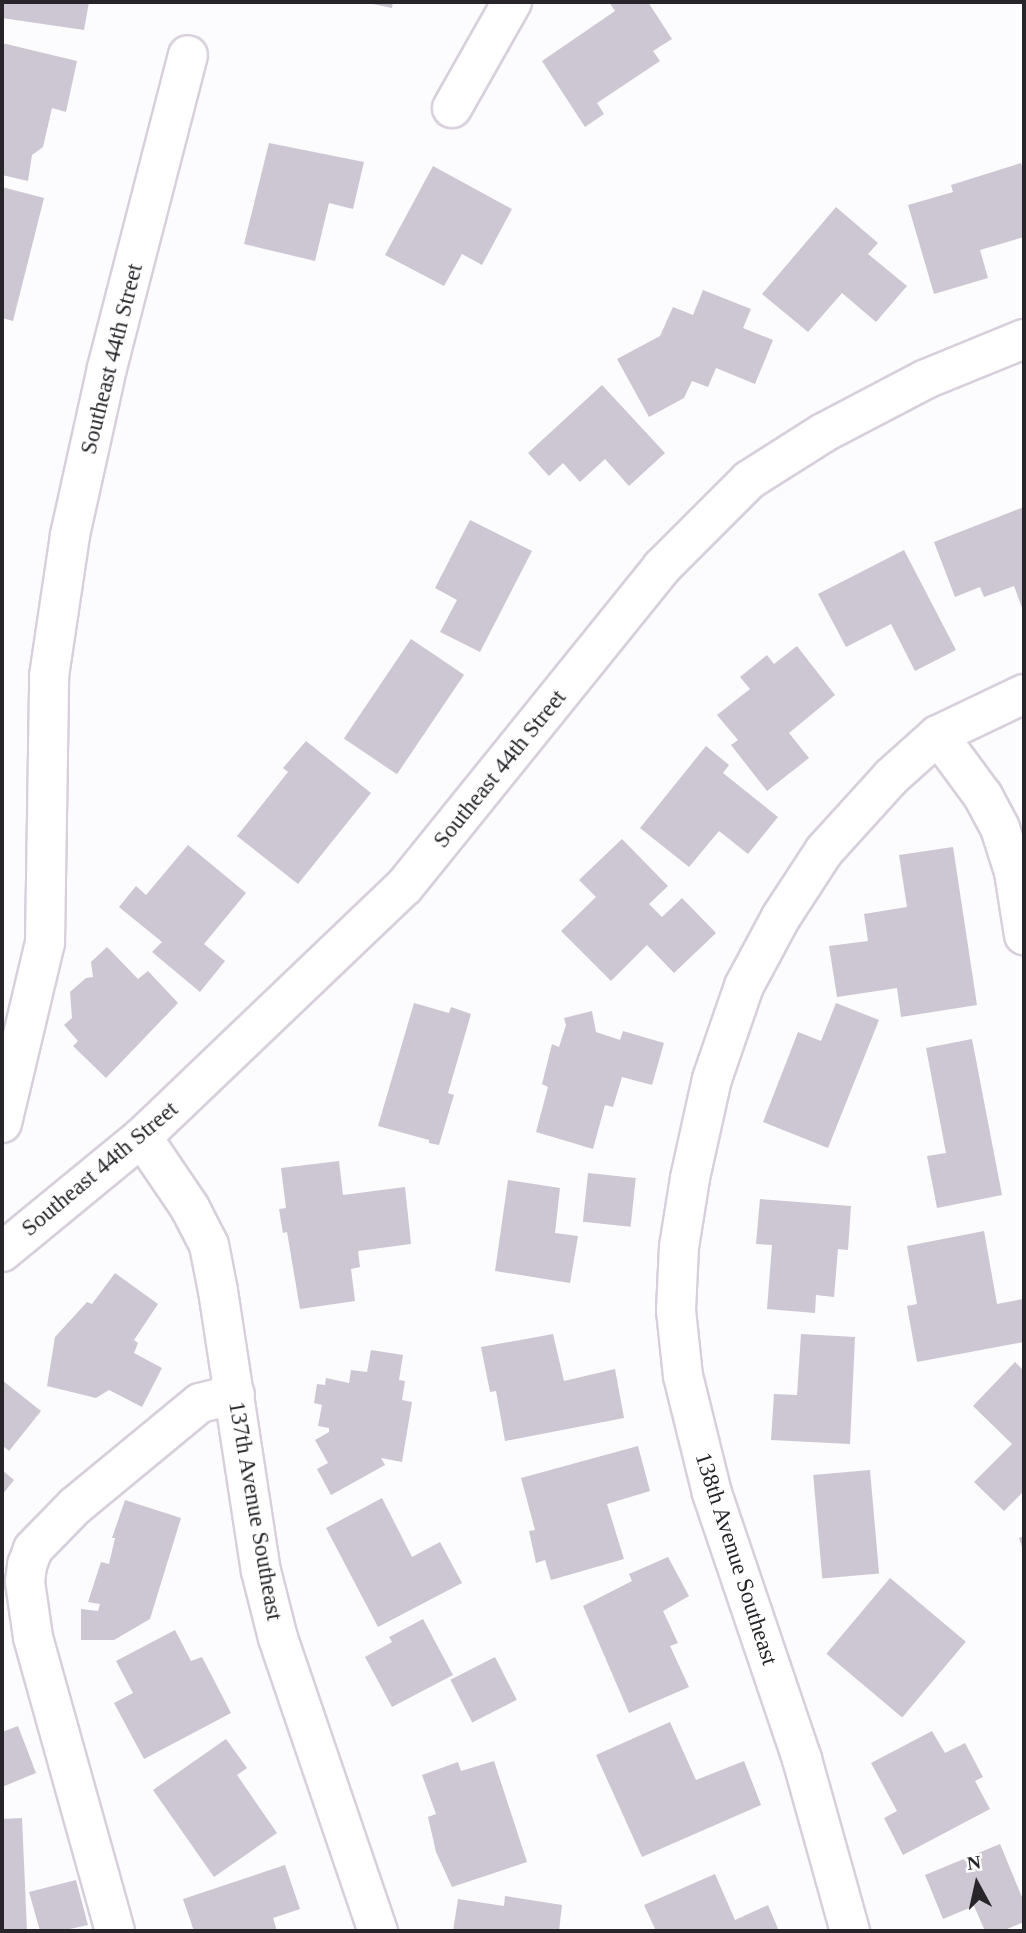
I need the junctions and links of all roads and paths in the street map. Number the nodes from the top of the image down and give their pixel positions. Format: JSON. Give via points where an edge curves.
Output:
{"nodes":[{"id":1,"x":512,"y":2,"type":"edge"},
{"id":2,"x":188,"y":55,"type":"dead end"},
{"id":3,"x":452,"y":108,"type":"dead end"},
{"id":4,"x":1024,"y":339,"type":"edge"},
{"id":5,"x":1024,"y":694,"type":"edge"},
{"id":6,"x":938,"y":735,"type":"junction"},
{"id":7,"x":1024,"y":935,"type":"edge"},
{"id":8,"x":2,"y":1123,"type":"edge"},
{"id":9,"x":142,"y":1137,"type":"junction"},
{"id":10,"x":3,"y":1250,"type":"edge"},
{"id":11,"x":235,"y":1394,"type":"junction"},
{"id":12,"x":116,"y":1931,"type":"edge"},
{"id":13,"x":378,"y":1931,"type":"edge"},
{"id":14,"x":850,"y":1931,"type":"edge"}],
"edges":[{"from":1,"to":3,"type":"street"},
{"from":2,"to":8,"type":"street","name":"Southeast 44th Street","via":[[107,368],[70,535],[50,676],[45,943]]},
{"from":4,"to":9,"type":"street","name":"Southeast 44th Street","via":[[926,379],[823,433],[749,480],[661,568],[404,887]]},
{"from":5,"to":6,"type":"street","name":"138th Avenue Southeast"},
{"from":6,"to":7,"type":"street","via":[[983,796],[1000,828],[1014,872]]},
{"from":6,"to":14,"type":"street","name":"138th Avenue Southeast","via":[[891,777],[824,851],[744,986],[712,1079],[679,1247],[676,1310],[683,1376],[712,1493],[802,1759]]},
{"from":9,"to":10,"type":"street","name":"Southeast 44th Street"},
{"from":9,"to":11,"type":"street","name":"137th Avenue Southeast","via":[[209,1245]]},
{"from":11,"to":12,"type":"street","via":[[200,1402],[75,1506],[33,1549],[27,1565],[29,1610],[41,1671]]},
{"from":11,"to":13,"type":"street","name":"137th Avenue Southeast","via":[[261,1571],[278,1638]]}]}
